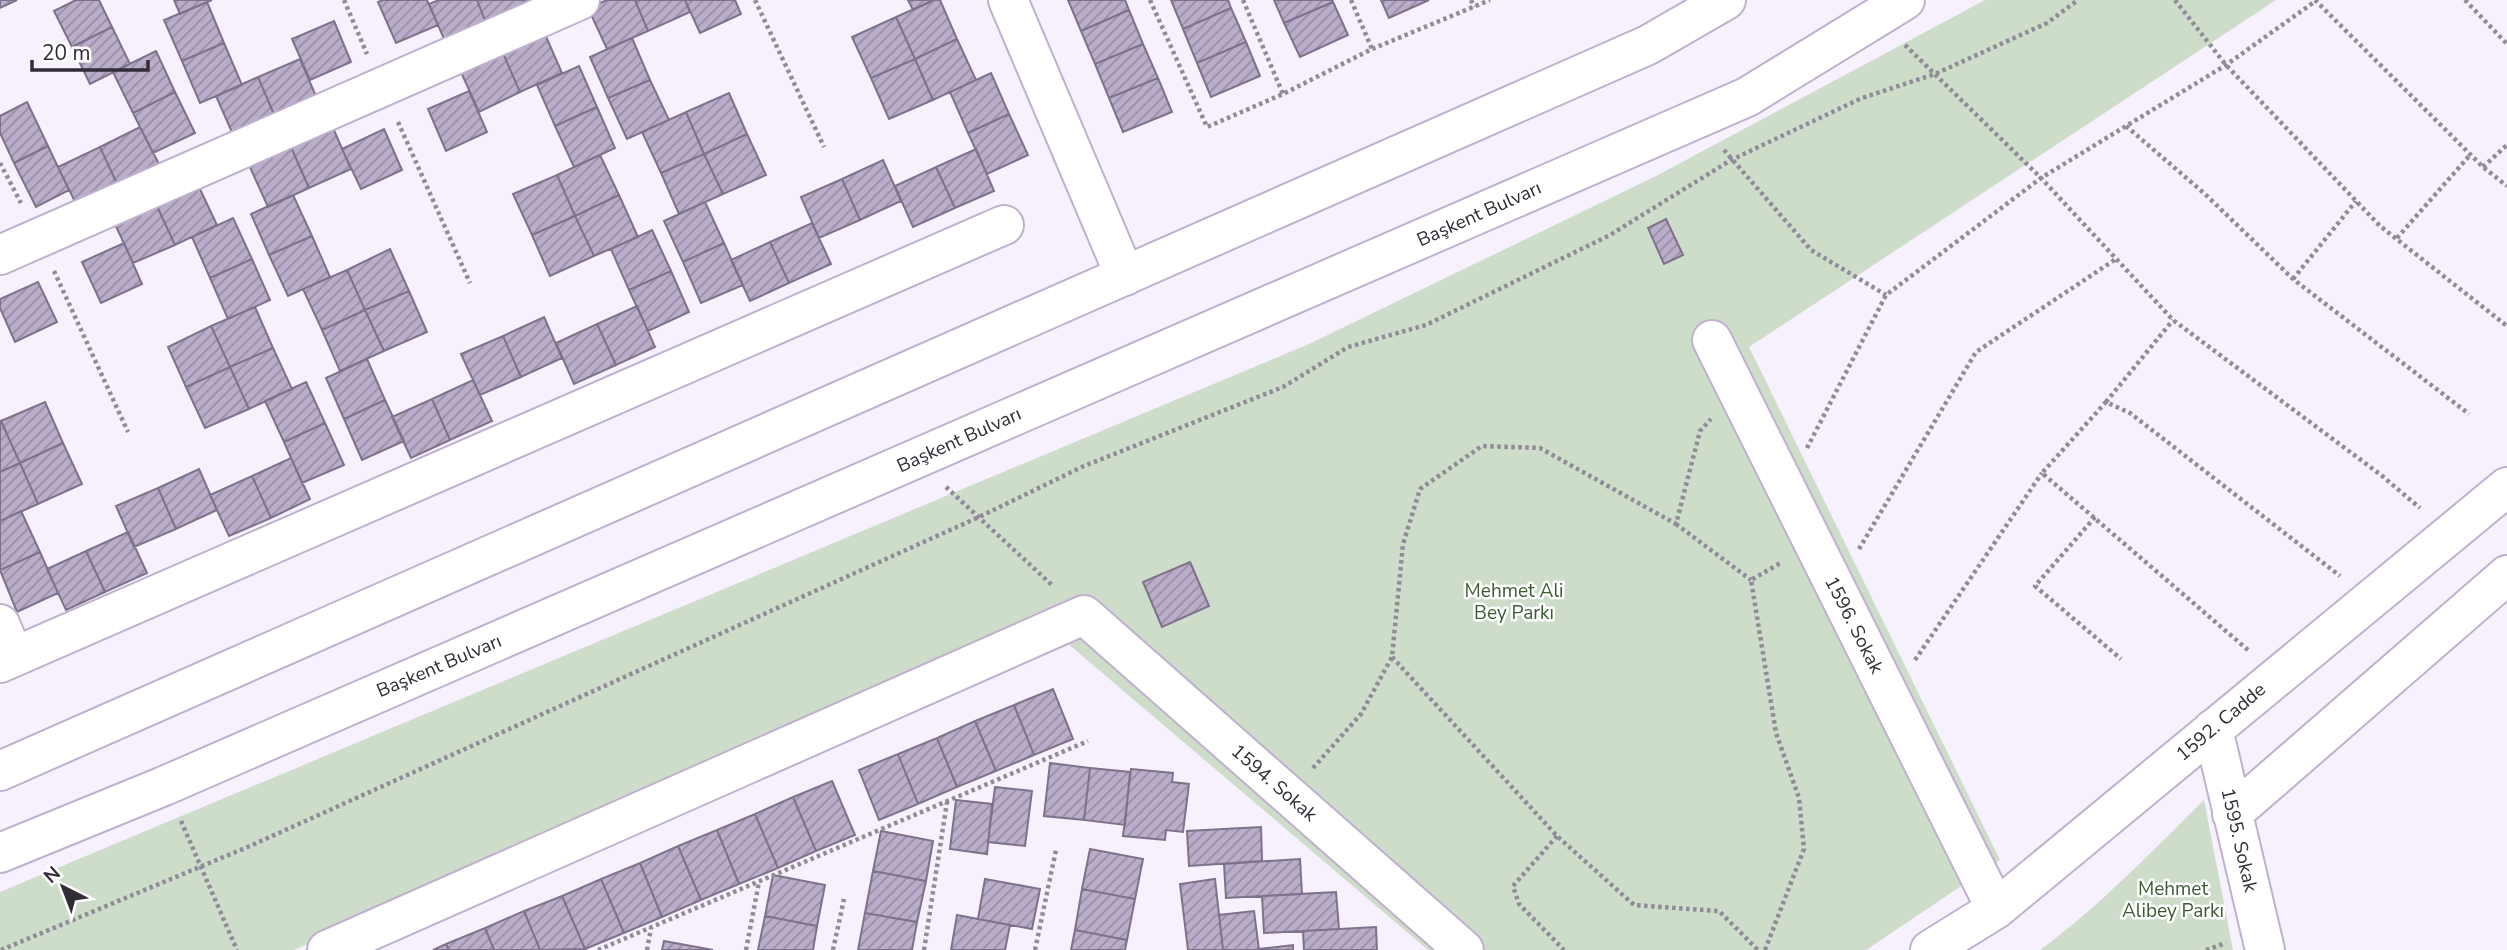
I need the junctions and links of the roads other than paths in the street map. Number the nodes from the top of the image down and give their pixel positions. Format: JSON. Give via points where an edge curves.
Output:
{"nodes":[{"id":1,"x":580,"y":0,"type":"edge"},
{"id":2,"x":1007,"y":0,"type":"edge"},
{"id":3,"x":1726,"y":0,"type":"edge"},
{"id":4,"x":1890,"y":9,"type":"edge"},
{"id":5,"x":1004,"y":225,"type":"dead end"},
{"id":6,"x":0,"y":255,"type":"edge"},
{"id":7,"x":1125,"y":276,"type":"junction"},
{"id":8,"x":1712,"y":340,"type":"dead end"},
{"id":9,"x":2507,"y":487,"type":"edge"},
{"id":10,"x":2507,"y":575,"type":"edge"},
{"id":11,"x":5,"y":648,"type":"edge"},
{"id":12,"x":2213,"y":729,"type":"junction"},
{"id":13,"x":0,"y":771,"type":"edge"},
{"id":14,"x":2232,"y":814,"type":"junction"},
{"id":15,"x":0,"y":853,"type":"edge"},
{"id":16,"x":1996,"y":909,"type":"junction"},
{"id":17,"x":327,"y":950,"type":"edge"},
{"id":18,"x":1464,"y":950,"type":"edge"},
{"id":19,"x":1930,"y":950,"type":"edge"},
{"id":20,"x":2264,"y":950,"type":"edge"}],
"edges":[{"from":1,"to":6,"type":"street"},
{"from":2,"to":7,"type":"street"},
{"from":3,"to":7,"type":"street","via":[[1648,45]]},
{"from":4,"to":15,"type":"street","name":"Başkent Bulvarı","via":[[1747,97],[164,786]]},
{"from":5,"to":11,"type":"street"},
{"from":7,"to":13,"type":"street"},
{"from":8,"to":16,"type":"street","name":"1596. Sokak"},
{"from":9,"to":12,"type":"street","name":"1592. Cadde"},
{"from":10,"to":14,"type":"street"},
{"from":12,"to":14,"type":"street","name":"1595. Sokak"},
{"from":12,"to":16,"type":"street","name":"1592. Cadde"},
{"from":14,"to":20,"type":"street","name":"1595. Sokak"},
{"from":16,"to":19,"type":"street","name":"1592. Cadde"},
{"from":17,"to":18,"type":"street","name":"1594. Sokak","via":[[1084,615]]}]}
